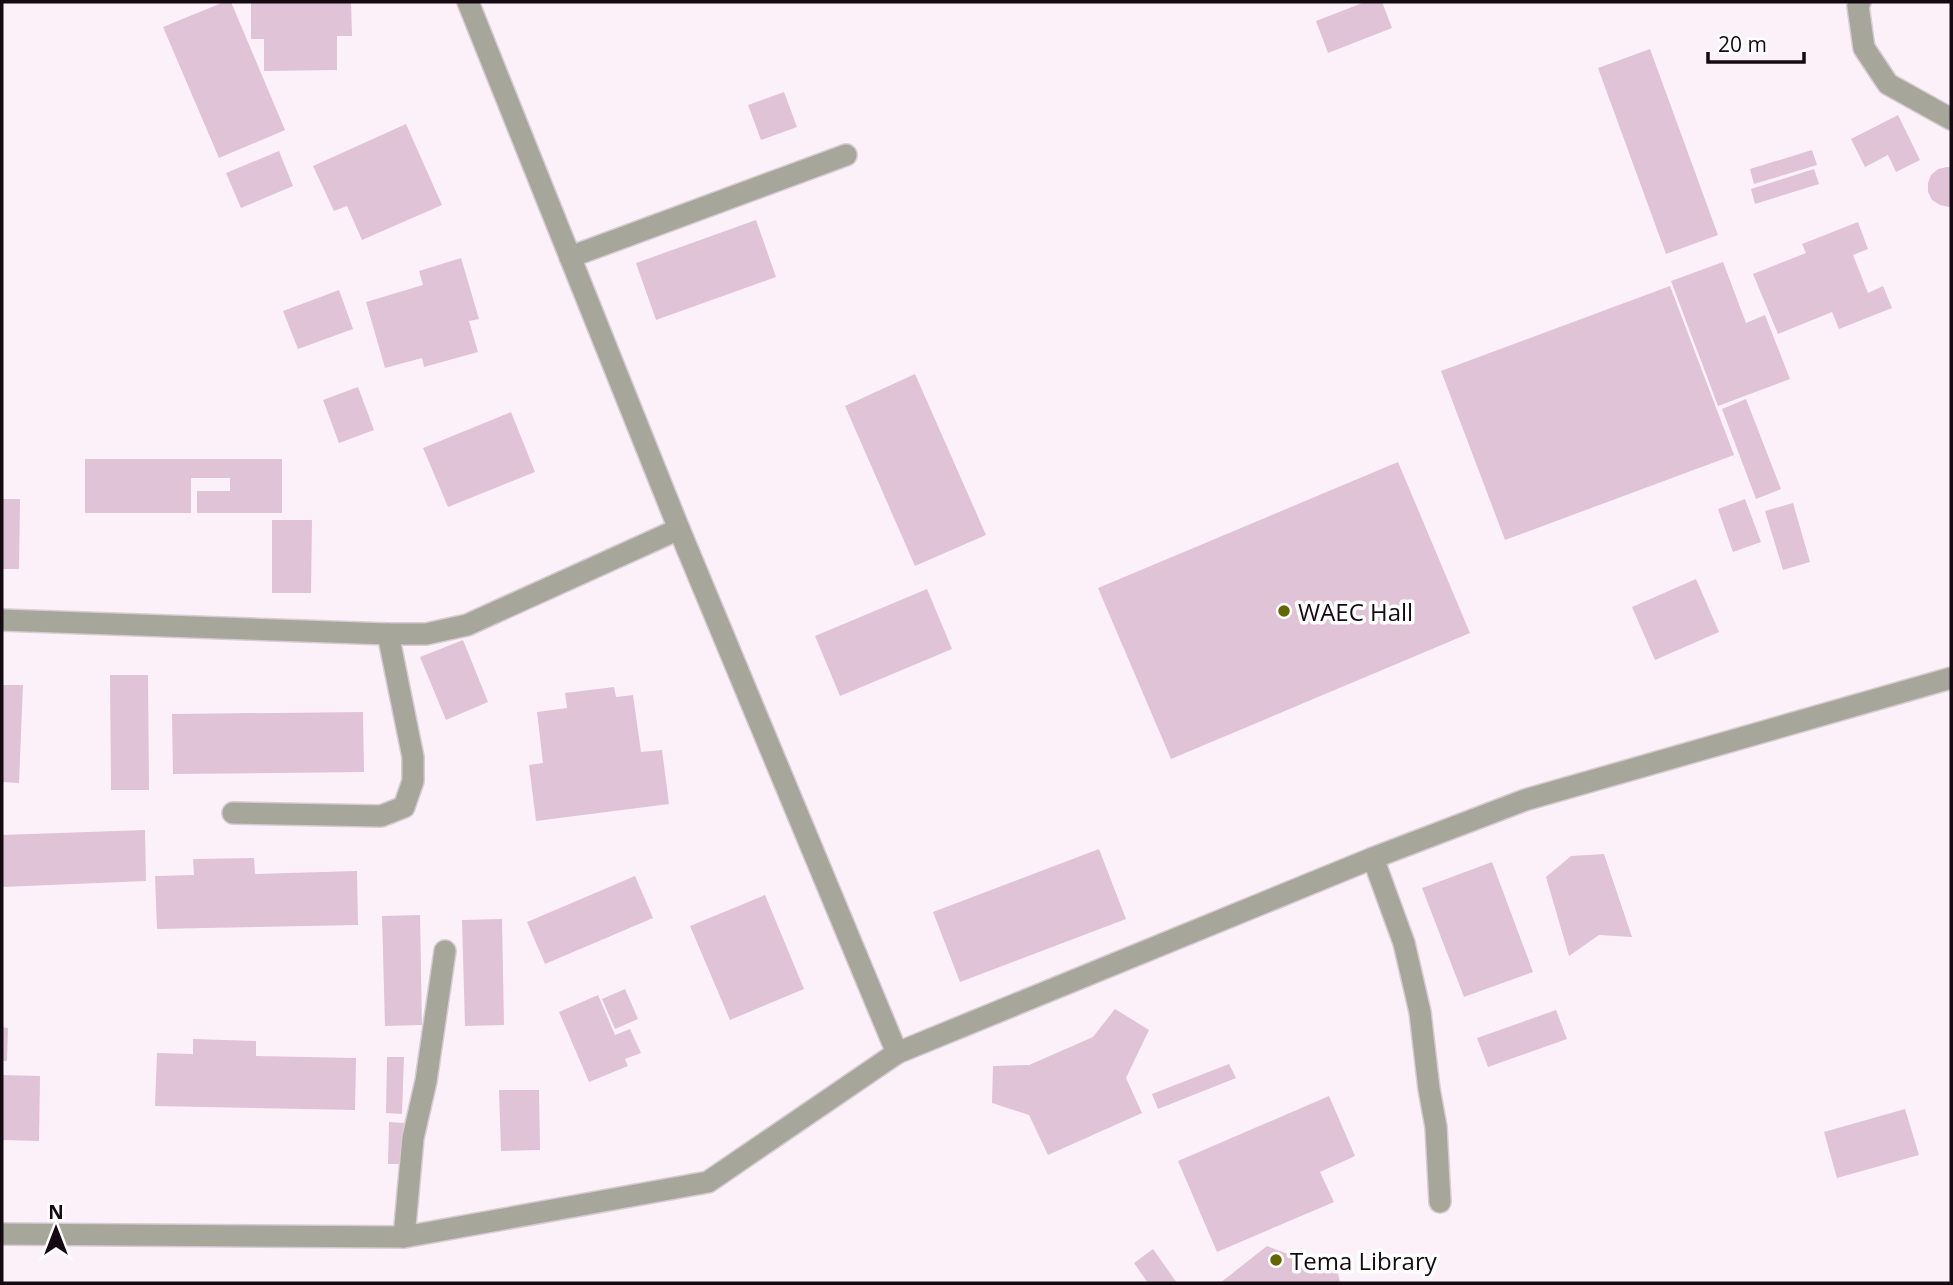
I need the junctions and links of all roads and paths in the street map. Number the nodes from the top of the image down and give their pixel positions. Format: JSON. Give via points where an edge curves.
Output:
{"nodes":[{"id":1,"x":468,"y":2,"type":"edge"},
{"id":2,"x":1860,"y":2,"type":"edge"},
{"id":3,"x":1951,"y":119,"type":"edge"},
{"id":4,"x":846,"y":156,"type":"dead end"},
{"id":5,"x":570,"y":257,"type":"junction"},
{"id":6,"x":679,"y":528,"type":"junction"},
{"id":7,"x":2,"y":620,"type":"edge"},
{"id":8,"x":388,"y":634,"type":"junction"},
{"id":9,"x":1951,"y":678,"type":"edge"},
{"id":10,"x":233,"y":813,"type":"dead end"},
{"id":11,"x":1373,"y":858,"type":"junction"},
{"id":12,"x":444,"y":951,"type":"dead end"},
{"id":13,"x":897,"y":1053,"type":"junction"},
{"id":14,"x":1440,"y":1202,"type":"dead end"},
{"id":15,"x":2,"y":1234,"type":"edge"},
{"id":16,"x":404,"y":1237,"type":"junction"}],
"edges":[{"from":1,"to":5,"type":"street"},
{"from":2,"to":3,"type":"street","via":[[1864,48],[1888,84]]},
{"from":4,"to":5,"type":"street"},
{"from":5,"to":6,"type":"street"},
{"from":6,"to":8,"type":"street","via":[[467,625],[425,634]]},
{"from":6,"to":13,"type":"street"},
{"from":7,"to":8,"type":"street"},
{"from":8,"to":10,"type":"street","via":[[413,757],[413,781],[404,807],[381,816]]},
{"from":9,"to":11,"type":"street","via":[[1525,800]]},
{"from":11,"to":13,"type":"street"},
{"from":11,"to":14,"type":"street","via":[[1404,943],[1420,1012],[1436,1127]]},
{"from":12,"to":16,"type":"street","via":[[426,1081],[413,1138]]},
{"from":13,"to":16,"type":"street","via":[[708,1182]]},
{"from":15,"to":16,"type":"street"}]}
